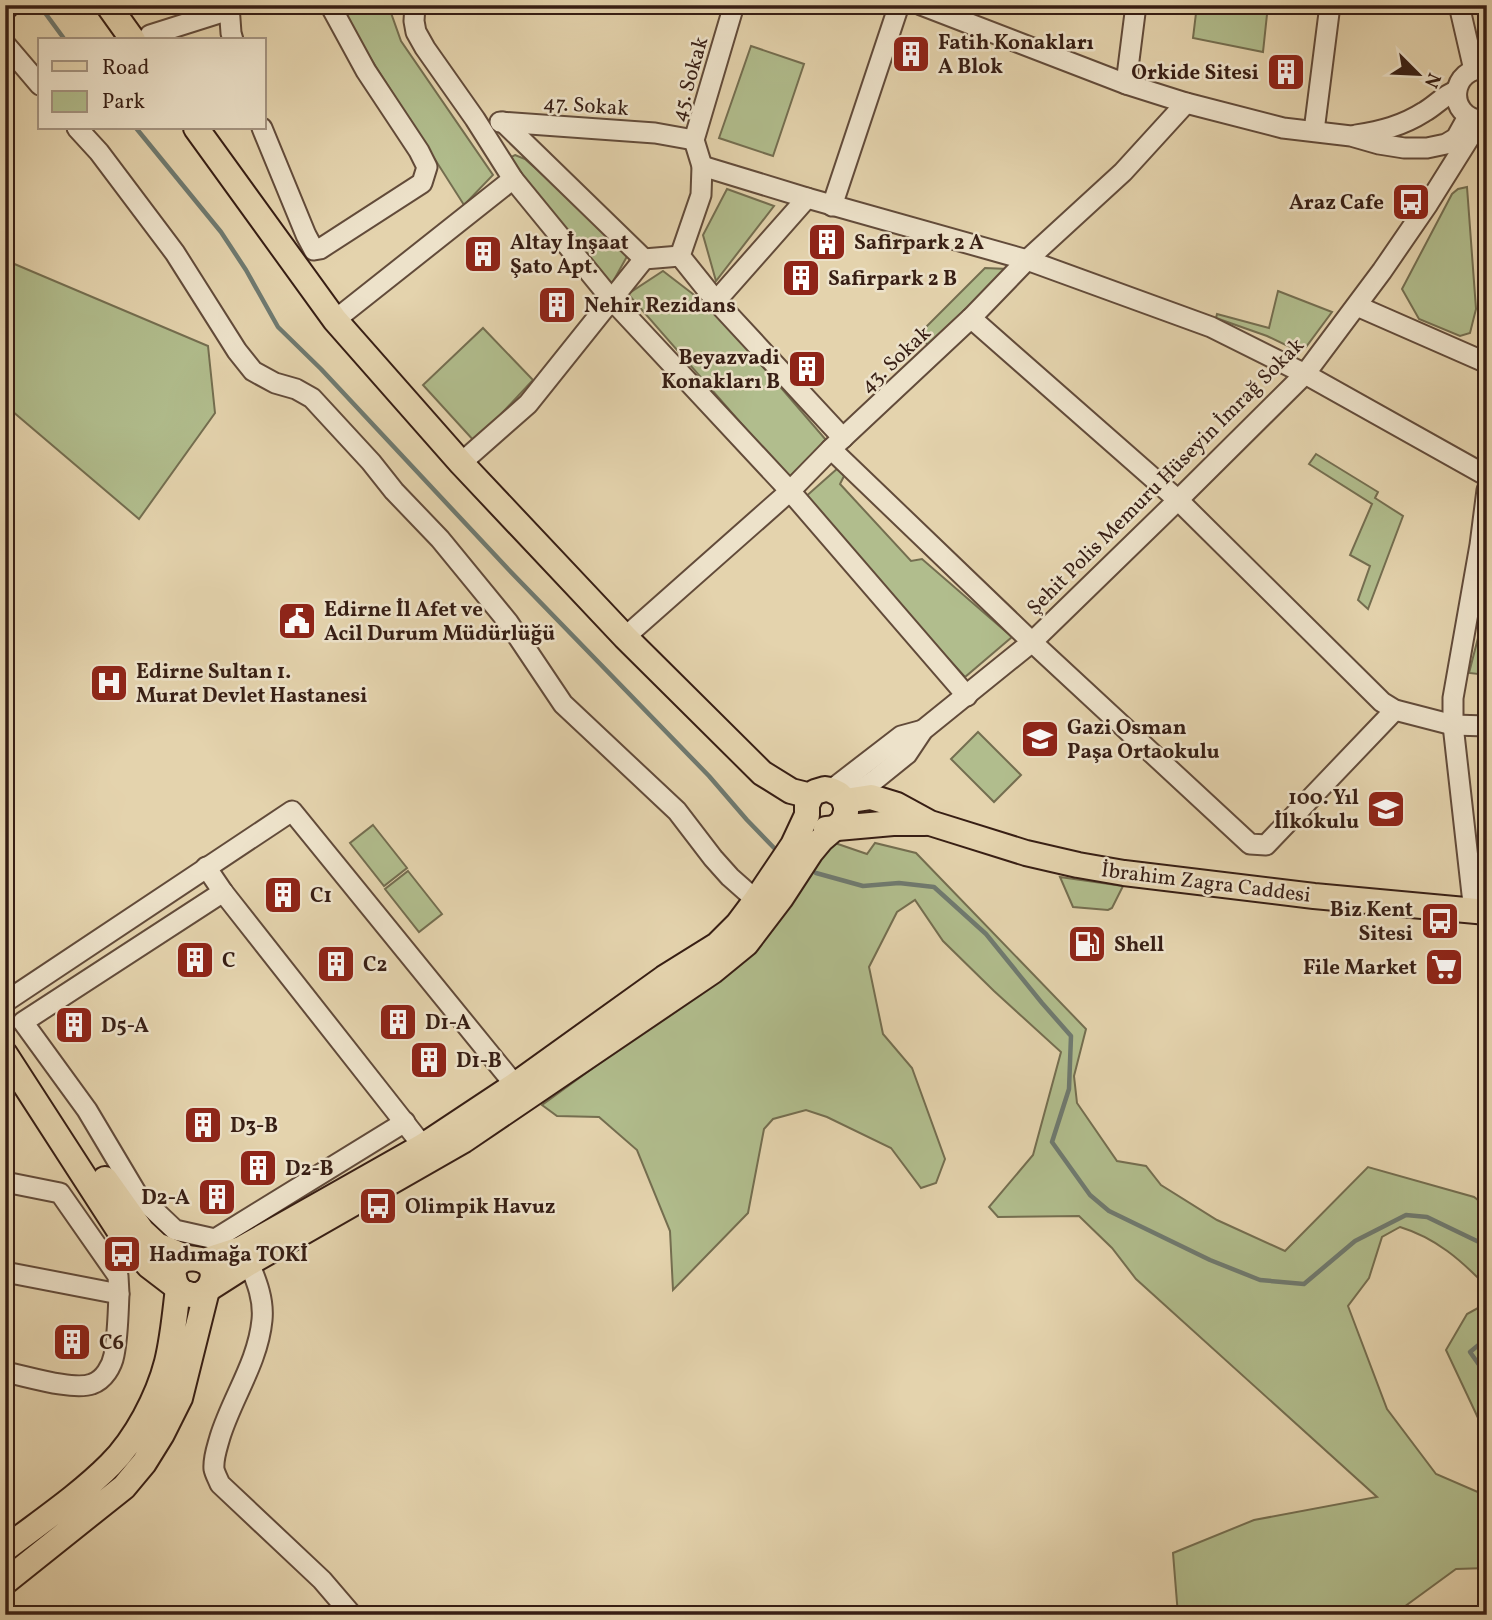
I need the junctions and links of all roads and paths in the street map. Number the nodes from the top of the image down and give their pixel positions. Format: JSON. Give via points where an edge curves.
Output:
{"nodes":[{"id":1,"x":108,"y":5,"type":"edge"},
{"id":2,"x":330,"y":5,"type":"edge"},
{"id":3,"x":415,"y":5,"type":"edge"},
{"id":4,"x":734,"y":5,"type":"edge"},
{"id":5,"x":899,"y":5,"type":"edge"},
{"id":6,"x":921,"y":5,"type":"edge"},
{"id":7,"x":1136,"y":5,"type":"edge"},
{"id":8,"x":1330,"y":5,"type":"edge"},
{"id":9,"x":1459,"y":5,"type":"edge"},
{"id":10,"x":229,"y":8,"type":"edge"},
{"id":11,"x":142,"y":37,"type":"edge"},
{"id":12,"x":232,"y":38,"type":"edge"},
{"id":13,"x":5,"y":44,"type":"edge"},
{"id":14,"x":1480,"y":69,"type":"edge"},
{"id":15,"x":38,"y":83,"type":"edge"},
{"id":16,"x":1126,"y":84,"type":"junction"},
{"id":17,"x":1457,"y":91,"type":"junction"},
{"id":18,"x":1186,"y":103,"type":"junction"},
{"id":19,"x":475,"y":119,"type":"junction"},
{"id":20,"x":1478,"y":120,"type":"edge"},
{"id":21,"x":503,"y":122,"type":"junction"},
{"id":22,"x":79,"y":130,"type":"edge"},
{"id":23,"x":197,"y":130,"type":"edge"},
{"id":24,"x":263,"y":130,"type":"edge"},
{"id":25,"x":1314,"y":131,"type":"junction"},
{"id":26,"x":1351,"y":136,"type":"junction"},
{"id":27,"x":694,"y":141,"type":"junction"},
{"id":28,"x":702,"y":166,"type":"junction"},
{"id":29,"x":513,"y":179,"type":"junction"},
{"id":30,"x":807,"y":198,"type":"junction"},
{"id":31,"x":832,"y":206,"type":"junction"},
{"id":32,"x":680,"y":256,"type":"junction"},
{"id":33,"x":644,"y":259,"type":"junction"},
{"id":34,"x":1027,"y":260,"type":"junction"},
{"id":35,"x":612,"y":300,"type":"junction"},
{"id":36,"x":716,"y":301,"type":"junction"},
{"id":37,"x":1357,"y":306,"type":"junction"},
{"id":38,"x":971,"y":318,"type":"junction"},
{"id":39,"x":335,"y":320,"type":"junction"},
{"id":40,"x":1487,"y":363,"type":"edge"},
{"id":41,"x":1305,"y":374,"type":"junction"},
{"id":42,"x":837,"y":444,"type":"junction"},
{"id":43,"x":461,"y":463,"type":"junction"},
{"id":44,"x":1487,"y":476,"type":"edge"},
{"id":45,"x":790,"y":491,"type":"junction"},
{"id":46,"x":1487,"y":492,"type":"edge"},
{"id":47,"x":1178,"y":500,"type":"junction"},
{"id":48,"x":625,"y":637,"type":"junction"},
{"id":49,"x":1032,"y":642,"type":"junction"},
{"id":50,"x":967,"y":696,"type":"junction"},
{"id":51,"x":1395,"y":709,"type":"junction"},
{"id":52,"x":1453,"y":724,"type":"junction"},
{"id":53,"x":1487,"y":726,"type":"edge"},
{"id":54,"x":824,"y":800,"type":"junction"},
{"id":55,"x":930,"y":823,"type":"junction"},
{"id":56,"x":834,"y":828,"type":"junction"},
{"id":57,"x":206,"y":867,"type":"junction"},
{"id":58,"x":223,"y":892,"type":"junction"},
{"id":59,"x":756,"y":900,"type":"junction"},
{"id":60,"x":1481,"y":912,"type":"edge"},
{"id":61,"x":5,"y":1002,"type":"edge"},
{"id":62,"x":5,"y":1034,"type":"edge"},
{"id":63,"x":5,"y":1054,"type":"edge"},
{"id":64,"x":515,"y":1085,"type":"junction"},
{"id":65,"x":405,"y":1122,"type":"junction"},
{"id":66,"x":427,"y":1153,"type":"junction"},
{"id":67,"x":84,"y":1176,"type":"junction"},
{"id":68,"x":5,"y":1182,"type":"edge"},
{"id":69,"x":60,"y":1193,"type":"junction"},
{"id":70,"x":196,"y":1259,"type":"junction"},
{"id":71,"x":249,"y":1263,"type":"junction"},
{"id":72,"x":5,"y":1272,"type":"edge"},
{"id":73,"x":178,"y":1288,"type":"junction"},
{"id":74,"x":207,"y":1290,"type":"junction"},
{"id":75,"x":120,"y":1294,"type":"junction"},
{"id":76,"x":5,"y":1372,"type":"edge"},
{"id":77,"x":5,"y":1549,"type":"edge"},
{"id":78,"x":5,"y":1582,"type":"edge"},
{"id":79,"x":352,"y":1615,"type":"edge"}],
"edges":[{"from":1,"to":11,"type":"main road"},
{"from":2,"to":24,"type":"street","via":[[366,71],[419,151],[427,167],[422,183],[314,250]]},
{"from":3,"to":19,"type":"street","via":[[416,32]]},
{"from":4,"to":27,"type":"street","name":"45. Sokak"},
{"from":5,"to":31,"type":"street"},
{"from":6,"to":16,"type":"street"},
{"from":7,"to":16,"type":"street"},
{"from":8,"to":25,"type":"street"},
{"from":9,"to":14,"type":"street"},
{"from":10,"to":11,"type":"street"},
{"from":10,"to":12,"type":"street"},
{"from":13,"to":15,"type":"street"},
{"from":14,"to":17,"type":"street","via":[[1462,78]]},
{"from":16,"to":18,"type":"street"},
{"from":17,"to":20,"type":"street","via":[[1459,106]]},
{"from":17,"to":26,"type":"street","via":[[1403,124]]},
{"from":18,"to":25,"type":"street","via":[[1283,128]]},
{"from":18,"to":34,"type":"street","name":"43. Sokak","via":[[1123,172]]},
{"from":19,"to":21,"type":"street","name":"47. Sokak"},
{"from":19,"to":29,"type":"street"},
{"from":20,"to":26,"type":"street","via":[[1446,144],[1427,148],[1404,148]]},
{"from":20,"to":37,"type":"street","name":"Şehit Polis Memuru Hüseyin İmrağ Sokak","via":[[1428,204]]},
{"from":21,"to":27,"type":"street","name":"47. Sokak","via":[[654,133]]},
{"from":21,"to":33,"type":"street"},
{"from":22,"to":59,"type":"street","via":[[175,253],[253,371],[312,398],[509,622],[563,704],[677,811],[713,858]]},
{"from":23,"to":39,"type":"main road"},
{"from":25,"to":26,"type":"street"},
{"from":27,"to":28,"type":"street","name":"45. Sokak"},
{"from":28,"to":30,"type":"street"},
{"from":28,"to":32,"type":"street","via":[[701,195]]},
{"from":29,"to":35,"type":"street"},
{"from":29,"to":39,"type":"street"},
{"from":30,"to":31,"type":"street"},
{"from":30,"to":36,"type":"street"},
{"from":31,"to":34,"type":"street"},
{"from":32,"to":33,"type":"street"},
{"from":32,"to":36,"type":"street"},
{"from":33,"to":35,"type":"street"},
{"from":34,"to":38,"type":"street","name":"43. Sokak"},
{"from":34,"to":41,"type":"street","via":[[1211,327]]},
{"from":35,"to":43,"type":"street","via":[[528,404]]},
{"from":35,"to":45,"type":"street"},
{"from":36,"to":42,"type":"street"},
{"from":37,"to":40,"type":"street"},
{"from":37,"to":41,"type":"street","name":"Şehit Polis Memuru Hüseyin İmrağ Sokak"},
{"from":38,"to":42,"type":"street","name":"43. Sokak"},
{"from":38,"to":47,"type":"street"},
{"from":39,"to":43,"type":"main road"},
{"from":41,"to":44,"type":"street"},
{"from":41,"to":47,"type":"street","name":"Şehit Polis Memuru Hüseyin İmrağ Sokak"},
{"from":42,"to":45,"type":"street","name":"43. Sokak"},
{"from":42,"to":49,"type":"street"},
{"from":43,"to":48,"type":"main road"},
{"from":45,"to":48,"type":"street","name":"43. Sokak"},
{"from":45,"to":50,"type":"street"},
{"from":46,"to":52,"type":"street","via":[[1453,698]]},
{"from":47,"to":49,"type":"street","name":"Şehit Polis Memuru Hüseyin İmrağ Sokak"},
{"from":47,"to":51,"type":"street","via":[[1382,702]]},
{"from":48,"to":54,"type":"main road","via":[[762,773],[791,791]]},
{"from":49,"to":50,"type":"street","name":"Şehit Polis Memuru Hüseyin İmrağ Sokak"},
{"from":49,"to":51,"type":"street","via":[[1250,845],[1266,845]]},
{"from":50,"to":54,"type":"street","name":"Şehit Polis Memuru Hüseyin İmrağ Sokak","via":[[923,730],[901,736]]},
{"from":51,"to":52,"type":"street"},
{"from":52,"to":53,"type":"street"},
{"from":52,"to":60,"type":"street"},
{"from":54,"to":55,"type":"main road","name":"İbrahim Zagra Caddesi","via":[[871,797]]},
{"from":54,"to":56,"type":"main road","via":[[810,821],[818,827]]},
{"from":54,"to":59,"type":"main road"},
{"from":55,"to":56,"type":"main road","name":"İbrahim Zagra Caddesi"},
{"from":55,"to":60,"type":"main road","name":"İbrahim Zagra Caddesi","via":[[1089,867]]},
{"from":56,"to":66,"type":"main road","via":[[811,852],[746,944],[713,971],[464,1140]]},
{"from":57,"to":58,"type":"street"},
{"from":57,"to":61,"type":"street"},
{"from":57,"to":64,"type":"street","via":[[292,811]]},
{"from":58,"to":65,"type":"street"},
{"from":58,"to":65,"type":"street","via":[[23,1022],[88,1110],[137,1194],[174,1230],[215,1239]]},
{"from":59,"to":64,"type":"main road","via":[[717,944]]},
{"from":62,"to":70,"type":"main road","via":[[142,1231],[157,1245]]},
{"from":63,"to":67,"type":"main road"},
{"from":64,"to":66,"type":"main road"},
{"from":65,"to":66,"type":"street"},
{"from":66,"to":70,"type":"main road","via":[[242,1249]]},
{"from":66,"to":71,"type":"main road"},
{"from":67,"to":69,"type":"street"},
{"from":67,"to":73,"type":"main road","via":[[131,1246]]},
{"from":68,"to":69,"type":"street"},
{"from":69,"to":75,"type":"street","via":[[118,1276]]},
{"from":70,"to":73,"type":"main road","via":[[180,1263],[175,1270]]},
{"from":70,"to":74,"type":"main road","via":[[212,1272]]},
{"from":71,"to":74,"type":"main road"},
{"from":71,"to":79,"type":"street","via":[[262,1297],[261,1329],[224,1424],[214,1471],[220,1484],[322,1580]]},
{"from":72,"to":75,"type":"street"},
{"from":73,"to":74,"type":"main road","via":[[191,1295]]},
{"from":73,"to":77,"type":"main road","via":[[167,1362],[155,1396],[125,1447],[90,1483]]},
{"from":74,"to":78,"type":"main road","via":[[180,1398],[144,1463],[124,1487]]},
{"from":75,"to":76,"type":"street","via":[[114,1356],[102,1378],[74,1387]]}]}
